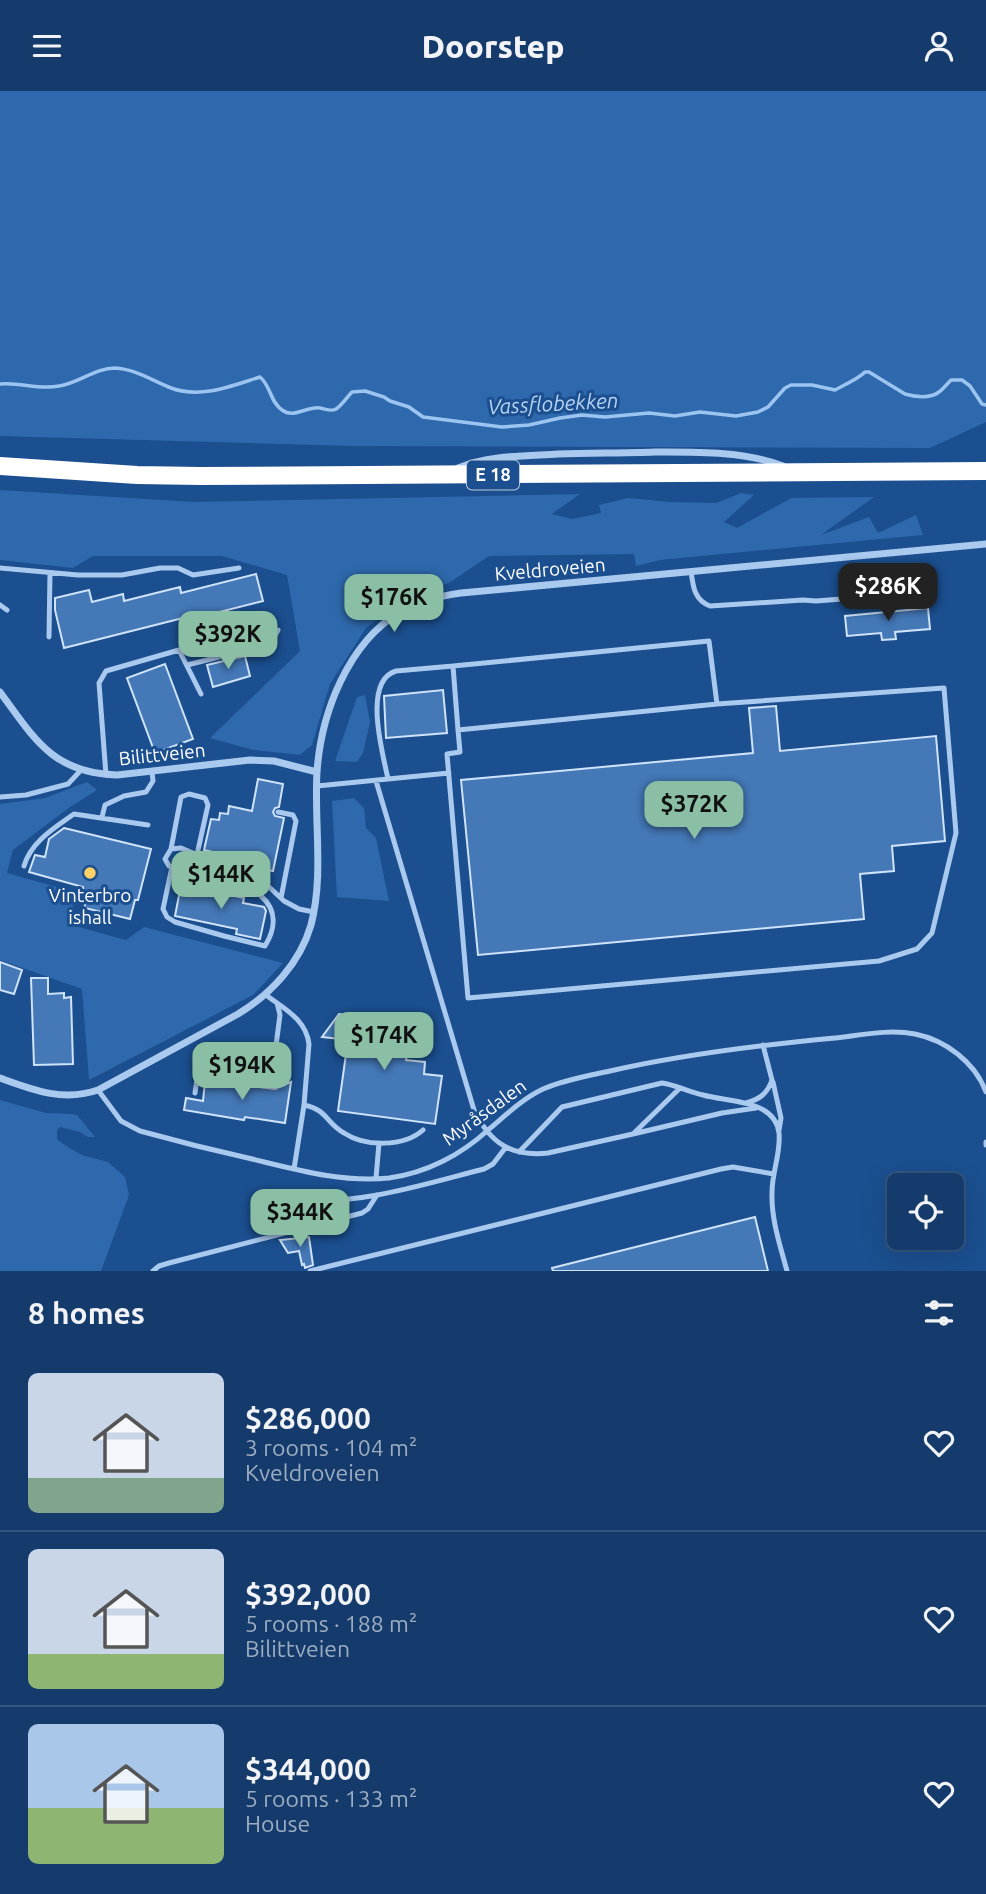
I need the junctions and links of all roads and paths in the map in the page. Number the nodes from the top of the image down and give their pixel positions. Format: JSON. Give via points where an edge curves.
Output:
{"nodes":[{"id":1,"x":0,"y":459,"type":"edge"},
{"id":2,"x":986,"y":464,"type":"edge"},
{"id":3,"x":0,"y":466,"type":"edge"},
{"id":4,"x":986,"y":471,"type":"edge"},
{"id":5,"x":986,"y":544,"type":"edge"},
{"id":6,"x":0,"y":568,"type":"edge"},
{"id":7,"x":239,"y":568,"type":"dead end"},
{"id":8,"x":691,"y":571,"type":"junction"},
{"id":9,"x":50,"y":573,"type":"junction"},
{"id":10,"x":933,"y":592,"type":"dead end"},
{"id":11,"x":0,"y":605,"type":"edge"},
{"id":12,"x":7,"y":610,"type":"dead end"},
{"id":13,"x":278,"y":630,"type":"dead end"},
{"id":14,"x":49,"y":637,"type":"dead end"},
{"id":15,"x":187,"y":665,"type":"junction"},
{"id":16,"x":453,"y":666,"type":"junction"},
{"id":17,"x":0,"y":692,"type":"edge"},
{"id":18,"x":201,"y":694,"type":"dead end"},
{"id":19,"x":717,"y":704,"type":"junction"},
{"id":20,"x":458,"y":730,"type":"junction"},
{"id":21,"x":82,"y":769,"type":"junction"},
{"id":22,"x":152,"y":772,"type":"junction"},
{"id":23,"x":317,"y":772,"type":"junction"},
{"id":24,"x":449,"y":773,"type":"junction"},
{"id":25,"x":106,"y":775,"type":"junction"},
{"id":26,"x":388,"y":779,"type":"junction"},
{"id":27,"x":376,"y":781,"type":"junction"},
{"id":28,"x":317,"y":786,"type":"junction"},
{"id":29,"x":0,"y":797,"type":"edge"},
{"id":30,"x":278,"y":812,"type":"dead end"},
{"id":31,"x":102,"y":817,"type":"junction"},
{"id":32,"x":148,"y":825,"type":"dead end"},
{"id":33,"x":171,"y":849,"type":"junction"},
{"id":34,"x":196,"y":860,"type":"junction"},
{"id":35,"x":24,"y":866,"type":"dead end"},
{"id":36,"x":172,"y":867,"type":"junction"},
{"id":37,"x":195,"y":871,"type":"junction"},
{"id":38,"x":261,"y":885,"type":"junction"},
{"id":39,"x":281,"y":898,"type":"junction"},
{"id":40,"x":314,"y":912,"type":"junction"},
{"id":41,"x":266,"y":995,"type":"junction"},
{"id":42,"x":277,"y":1003,"type":"junction"},
{"id":43,"x":763,"y":1045,"type":"junction"},
{"id":44,"x":0,"y":1078,"type":"edge"},
{"id":45,"x":772,"y":1080,"type":"junction"},
{"id":46,"x":680,"y":1088,"type":"junction"},
{"id":47,"x":98,"y":1090,"type":"junction"},
{"id":48,"x":986,"y":1092,"type":"edge"},
{"id":49,"x":195,"y":1093,"type":"dead end"},
{"id":50,"x":746,"y":1103,"type":"junction"},
{"id":51,"x":303,"y":1105,"type":"junction"},
{"id":52,"x":759,"y":1108,"type":"junction"},
{"id":53,"x":424,"y":1130,"type":"dead end"},
{"id":54,"x":779,"y":1130,"type":"junction"},
{"id":55,"x":487,"y":1132,"type":"junction"},
{"id":56,"x":632,"y":1134,"type":"junction"},
{"id":57,"x":379,"y":1143,"type":"junction"},
{"id":58,"x":506,"y":1147,"type":"junction"},
{"id":59,"x":519,"y":1152,"type":"junction"},
{"id":60,"x":294,"y":1169,"type":"junction"},
{"id":61,"x":774,"y":1174,"type":"junction"},
{"id":62,"x":376,"y":1178,"type":"junction"},
{"id":63,"x":377,"y":1195,"type":"junction"},
{"id":64,"x":300,"y":1198,"type":"dead end"},
{"id":65,"x":153,"y":1271,"type":"edge"},
{"id":66,"x":310,"y":1271,"type":"edge"},
{"id":67,"x":787,"y":1271,"type":"edge"}],
"edges":[{"from":1,"to":2,"type":"highway","number":"E 18","via":[[200,469]]},
{"from":3,"to":4,"type":"highway","number":"E 18","via":[[200,477]]},
{"from":5,"to":8,"type":"street","name":"Kveldroveien"},
{"from":6,"to":9,"type":"lane"},
{"from":7,"to":9,"type":"lane","via":[[193,575],[178,568],[122,575]]},
{"from":8,"to":10,"type":"lane","via":[[696,595],[710,605]]},
{"from":8,"to":23,"type":"street","name":"Kveldroveien","via":[[452,594],[399,613],[366,641],[346,672],[325,725]]},
{"from":9,"to":14,"type":"lane"},
{"from":11,"to":12,"type":"lane"},
{"from":13,"to":15,"type":"lane","via":[[271,645]]},
{"from":15,"to":18,"type":"lane"},
{"from":15,"to":25,"type":"lane","via":[[179,650],[106,671],[99,683]]},
{"from":16,"to":19,"type":"lane","via":[[709,641]]},
{"from":16,"to":20,"type":"lane"},
{"from":16,"to":26,"type":"lane","via":[[390,673],[383,679],[377,697]]},
{"from":17,"to":21,"type":"street","name":"Bilittveien","via":[[44,749]]},
{"from":19,"to":20,"type":"lane"},
{"from":19,"to":24,"type":"lane","via":[[944,688],[956,833],[932,933],[917,949],[879,961],[468,998]]},
{"from":20,"to":24,"type":"lane","via":[[460,752],[447,754]]},
{"from":21,"to":25,"type":"street","name":"Bilittveien"},
{"from":21,"to":29,"type":"lane","via":[[68,784]]},
{"from":22,"to":23,"type":"street","name":"Bilittveien","via":[[250,760]]},
{"from":22,"to":25,"type":"street","name":"Bilittveien"},
{"from":22,"to":31,"type":"lane","via":[[153,781],[146,792],[105,805]]},
{"from":23,"to":28,"type":"street","name":"Kveldroveien"},
{"from":24,"to":26,"type":"lane"},
{"from":26,"to":27,"type":"lane"},
{"from":27,"to":28,"type":"lane"},
{"from":27,"to":55,"type":"lane","via":[[474,1110]]},
{"from":28,"to":40,"type":"street","name":"Kveldroveien"},
{"from":30,"to":39,"type":"lane","via":[[293,815],[296,821]]},
{"from":31,"to":32,"type":"lane"},
{"from":31,"to":35,"type":"lane","via":[[74,814],[48,832],[28,853]]},
{"from":33,"to":34,"type":"lane","via":[[193,853]]},
{"from":33,"to":34,"type":"lane","via":[[181,797],[205,798],[208,805]]},
{"from":33,"to":36,"type":"lane","via":[[165,859]]},
{"from":34,"to":37,"type":"lane"},
{"from":36,"to":37,"type":"lane"},
{"from":36,"to":38,"type":"lane","via":[[163,909],[167,918],[265,946],[274,917],[270,903],[261,896]]},
{"from":37,"to":38,"type":"lane"},
{"from":38,"to":39,"type":"lane"},
{"from":39,"to":40,"type":"lane"},
{"from":40,"to":41,"type":"street","name":"Kveldroveien","via":[[297,956]]},
{"from":41,"to":42,"type":"lane"},
{"from":41,"to":47,"type":"street","name":"Kveldroveien"},
{"from":42,"to":49,"type":"lane","via":[[280,1015],[274,1061],[234,1055],[197,1080]]},
{"from":42,"to":51,"type":"lane","via":[[300,1020],[308,1035]]},
{"from":43,"to":45,"type":"lane"},
{"from":43,"to":48,"type":"lane","name":"Myråsdalen","via":[[886,1033],[918,1035],[953,1051],[974,1071]]},
{"from":43,"to":55,"type":"lane","name":"Myråsdalen","via":[[647,1063],[556,1084],[529,1096]]},
{"from":44,"to":47,"type":"street","via":[[55,1095]]},
{"from":45,"to":50,"type":"lane","via":[[764,1095]]},
{"from":45,"to":54,"type":"lane"},
{"from":46,"to":50,"type":"lane"},
{"from":46,"to":56,"type":"lane"},
{"from":46,"to":59,"type":"lane","via":[[662,1083],[562,1107]]},
{"from":47,"to":60,"type":"lane","name":"Myråsdalen","via":[[121,1121],[140,1131]]},
{"from":50,"to":52,"type":"lane"},
{"from":51,"to":57,"type":"lane","via":[[317,1108],[345,1135]]},
{"from":51,"to":60,"type":"lane"},
{"from":52,"to":54,"type":"lane"},
{"from":52,"to":56,"type":"lane"},
{"from":53,"to":57,"type":"lane","via":[[410,1139]]},
{"from":54,"to":61,"type":"lane"},
{"from":55,"to":58,"type":"lane"},
{"from":55,"to":62,"type":"lane","name":"Myråsdalen","via":[[435,1165]]},
{"from":56,"to":59,"type":"lane","via":[[548,1153]]},
{"from":57,"to":62,"type":"lane"},
{"from":58,"to":59,"type":"lane"},
{"from":58,"to":63,"type":"lane","via":[[484,1169]]},
{"from":60,"to":62,"type":"lane","name":"Myråsdalen","via":[[325,1176]]},
{"from":61,"to":66,"type":"lane","via":[[721,1168]]},
{"from":61,"to":67,"type":"lane","via":[[773,1209]]},
{"from":63,"to":64,"type":"lane"},
{"from":63,"to":65,"type":"lane","via":[[362,1213]]}]}
